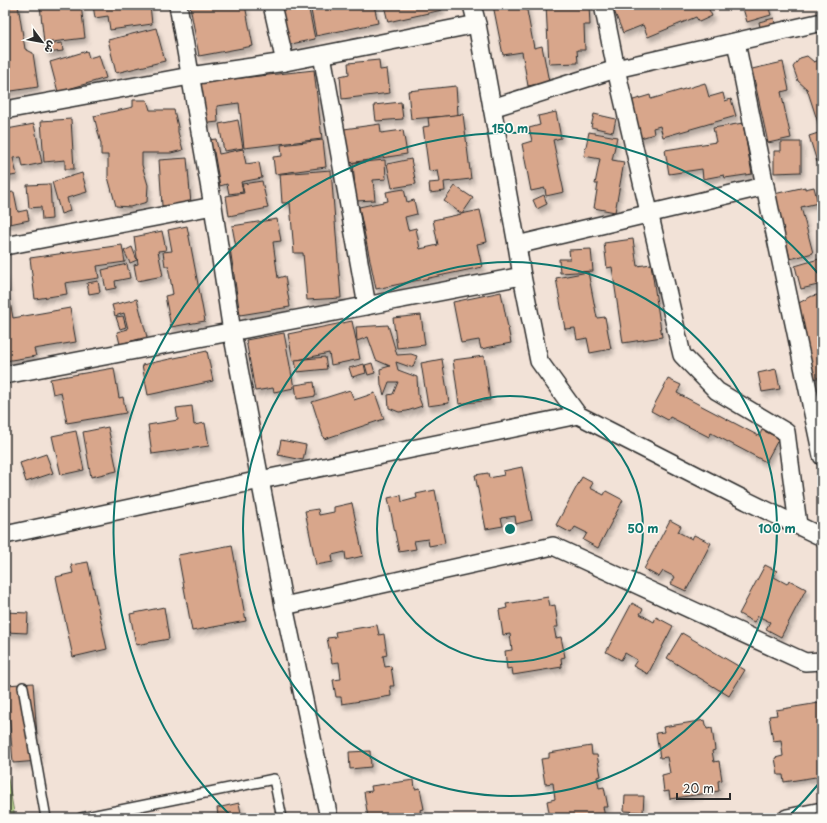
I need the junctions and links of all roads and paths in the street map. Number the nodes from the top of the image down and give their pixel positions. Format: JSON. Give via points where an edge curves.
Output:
{"nodes":[{"id":1,"x":178,"y":5,"type":"edge"},
{"id":2,"x":272,"y":5,"type":"edge"},
{"id":3,"x":472,"y":5,"type":"edge"},
{"id":4,"x":603,"y":5,"type":"edge"},
{"id":5,"x":822,"y":22,"type":"edge"},
{"id":6,"x":477,"y":24,"type":"junction"},
{"id":7,"x":736,"y":42,"type":"junction"},
{"id":8,"x":322,"y":55,"type":"junction"},
{"id":9,"x":284,"y":62,"type":"junction"},
{"id":10,"x":616,"y":69,"type":"junction"},
{"id":11,"x":190,"y":76,"type":"junction"},
{"id":12,"x":492,"y":108,"type":"junction"},
{"id":13,"x":5,"y":110,"type":"edge"},
{"id":14,"x":765,"y":186,"type":"junction"},
{"id":15,"x":213,"y":206,"type":"junction"},
{"id":16,"x":650,"y":214,"type":"junction"},
{"id":17,"x":517,"y":245,"type":"junction"},
{"id":18,"x":5,"y":246,"type":"edge"},
{"id":19,"x":522,"y":276,"type":"junction"},
{"id":20,"x":366,"y":306,"type":"junction"},
{"id":21,"x":232,"y":332,"type":"junction"},
{"id":22,"x":5,"y":375,"type":"edge"},
{"id":23,"x":578,"y":415,"type":"junction"},
{"id":24,"x":822,"y":456,"type":"edge"},
{"id":25,"x":260,"y":480,"type":"junction"},
{"id":26,"x":798,"y":525,"type":"junction"},
{"id":27,"x":5,"y":535,"type":"edge"},
{"id":28,"x":822,"y":537,"type":"edge"},
{"id":29,"x":284,"y":606,"type":"junction"},
{"id":30,"x":822,"y":661,"type":"edge"},
{"id":31,"x":23,"y":687,"type":"dead end"},
{"id":32,"x":822,"y":811,"type":"edge"},
{"id":33,"x":46,"y":818,"type":"edge"},
{"id":34,"x":81,"y":818,"type":"edge"},
{"id":35,"x":282,"y":818,"type":"edge"},
{"id":36,"x":329,"y":818,"type":"edge"},
{"id":37,"x":787,"y":818,"type":"edge"}],
"edges":[{"from":1,"to":11,"type":"street"},
{"from":2,"to":9,"type":"street"},
{"from":3,"to":6,"type":"street"},
{"from":4,"to":10,"type":"street"},
{"from":5,"to":7,"type":"street"},
{"from":6,"to":8,"type":"street"},
{"from":6,"to":12,"type":"street"},
{"from":7,"to":10,"type":"street"},
{"from":7,"to":14,"type":"street"},
{"from":8,"to":9,"type":"street"},
{"from":8,"to":20,"type":"street"},
{"from":9,"to":11,"type":"street"},
{"from":10,"to":12,"type":"street"},
{"from":10,"to":16,"type":"street"},
{"from":11,"to":13,"type":"street"},
{"from":11,"to":15,"type":"street"},
{"from":12,"to":17,"type":"street"},
{"from":14,"to":16,"type":"street"},
{"from":14,"to":24,"type":"street"},
{"from":15,"to":18,"type":"street"},
{"from":15,"to":21,"type":"street"},
{"from":16,"to":17,"type":"street"},
{"from":16,"to":26,"type":"street","via":[[682,355],[717,391],[786,432]]},
{"from":17,"to":19,"type":"street"},
{"from":19,"to":20,"type":"street"},
{"from":19,"to":23,"type":"street","via":[[539,360]]},
{"from":20,"to":21,"type":"street"},
{"from":21,"to":22,"type":"street"},
{"from":21,"to":25,"type":"street"},
{"from":23,"to":25,"type":"street"},
{"from":23,"to":26,"type":"street"},
{"from":25,"to":27,"type":"street"},
{"from":25,"to":29,"type":"street"},
{"from":26,"to":28,"type":"street"},
{"from":29,"to":30,"type":"street","via":[[553,546],[804,662]]},
{"from":29,"to":36,"type":"street"},
{"from":31,"to":33,"type":"lane"},
{"from":32,"to":37,"type":"street"},
{"from":34,"to":35,"type":"lane","via":[[274,779]]}]}
